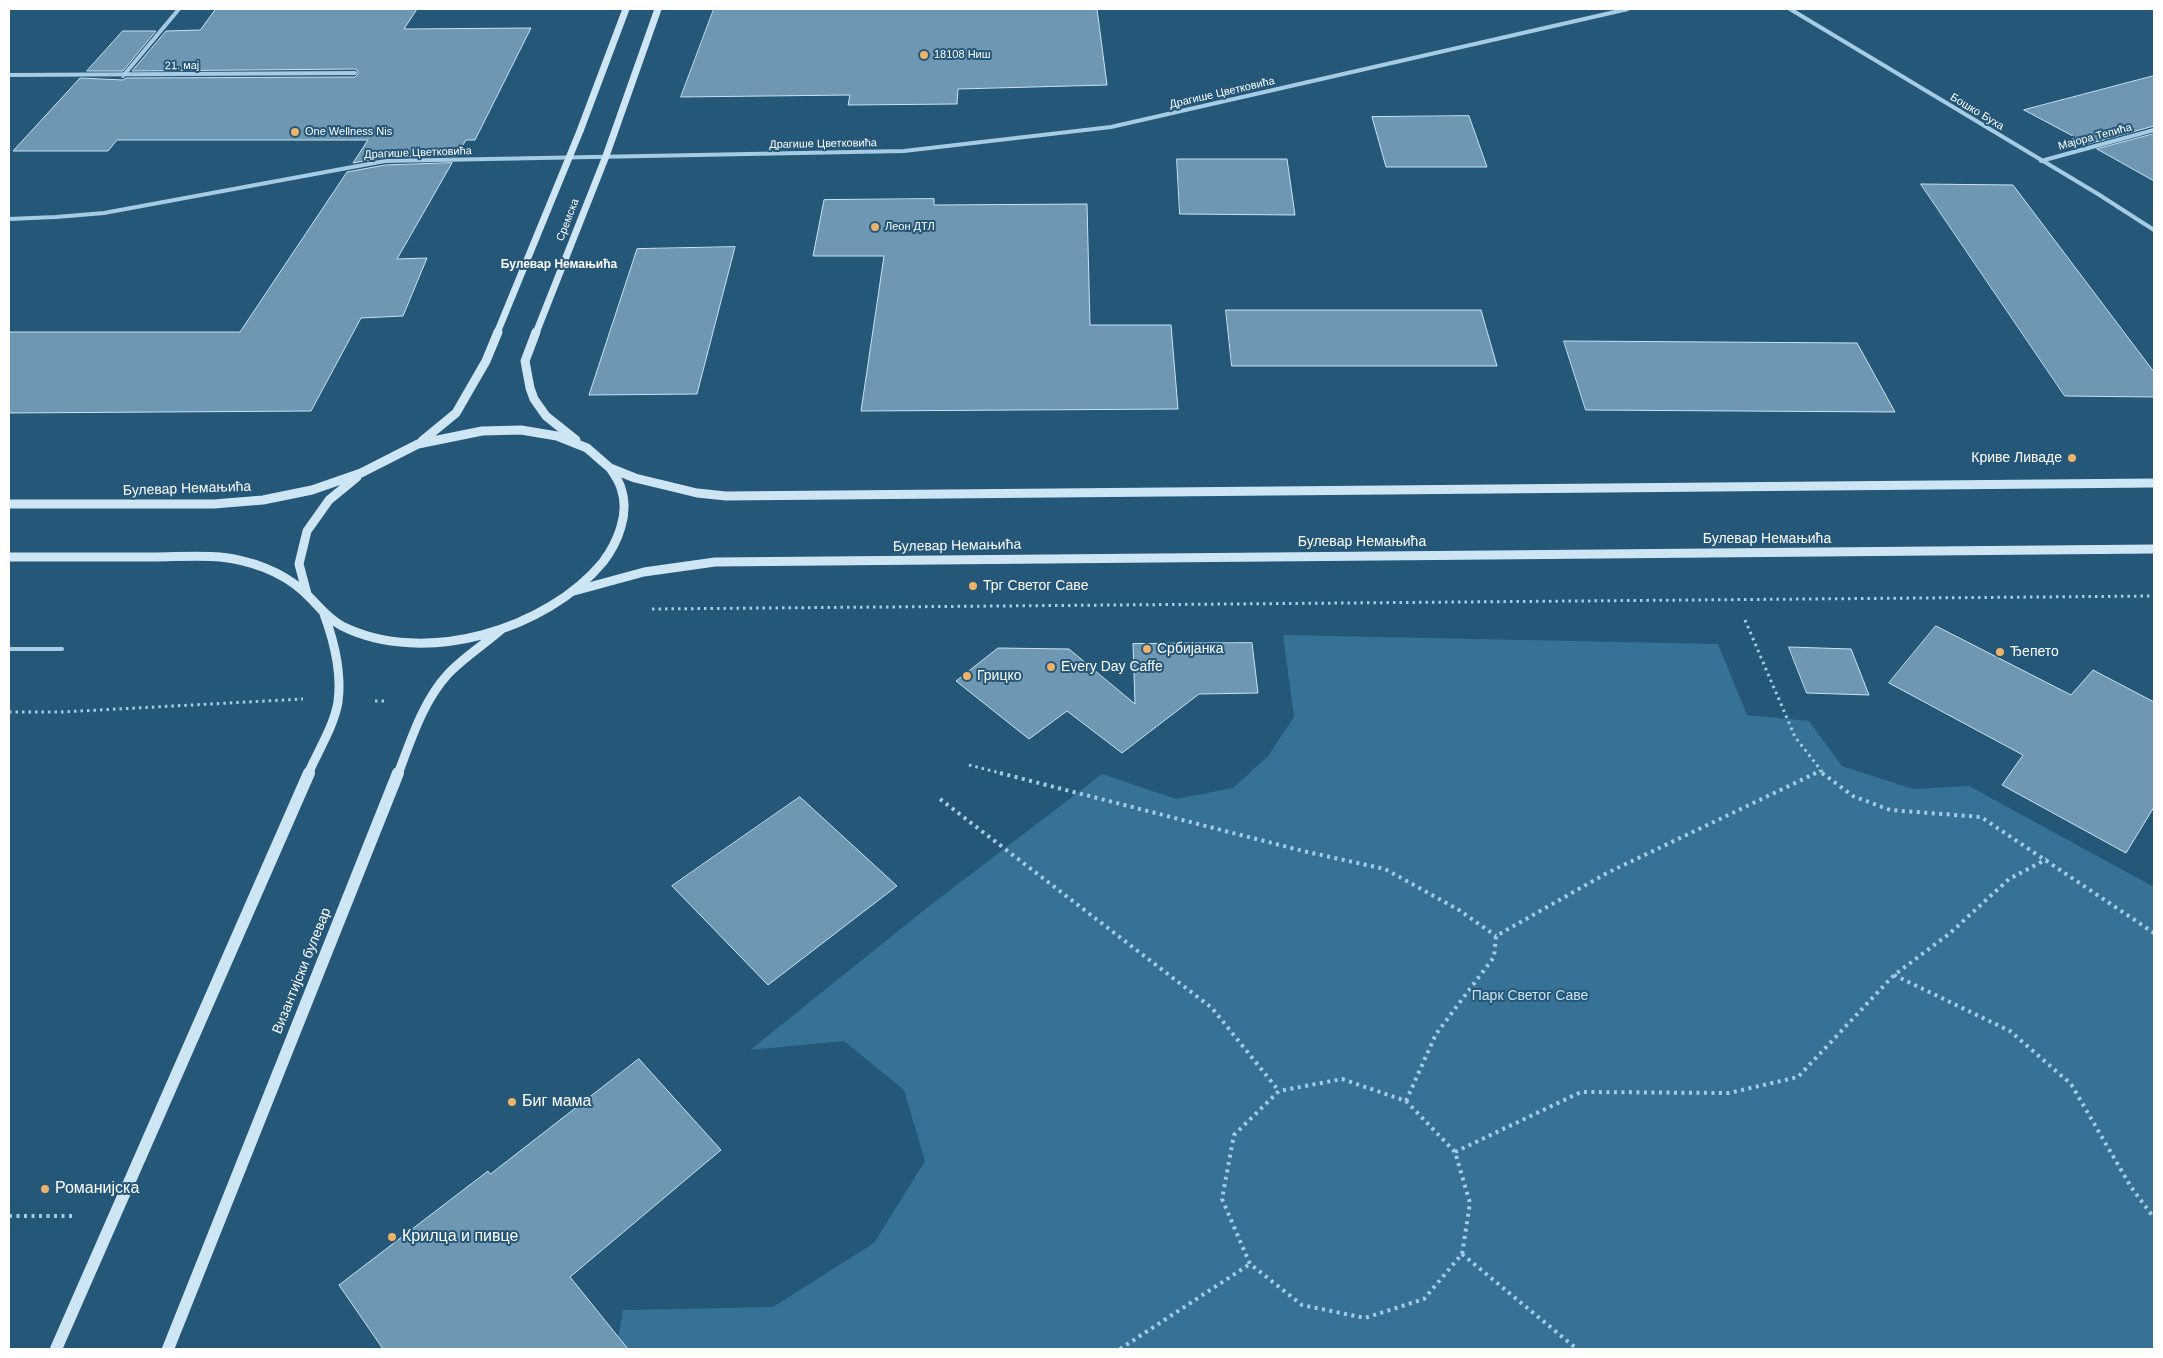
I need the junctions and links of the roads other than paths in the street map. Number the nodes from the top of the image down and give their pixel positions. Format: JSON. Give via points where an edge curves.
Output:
{"nodes":[{"id":1,"x":179,"y":9,"type":"edge"},
{"id":2,"x":626,"y":9,"type":"edge"},
{"id":3,"x":658,"y":9,"type":"edge"},
{"id":4,"x":1628,"y":9,"type":"edge"},
{"id":5,"x":1790,"y":9,"type":"edge"},
{"id":6,"x":355,"y":73,"type":"dead end"},
{"id":7,"x":9,"y":75,"type":"edge"},
{"id":8,"x":123,"y":76,"type":"junction"},
{"id":9,"x":2154,"y":130,"type":"edge"},
{"id":10,"x":606,"y":156,"type":"junction"},
{"id":11,"x":568,"y":157,"type":"junction"},
{"id":12,"x":2041,"y":161,"type":"junction"},
{"id":13,"x":9,"y":219,"type":"edge"},
{"id":14,"x":2154,"y":230,"type":"edge"},
{"id":15,"x":418,"y":444,"type":"junction"},
{"id":16,"x":587,"y":448,"type":"junction"},
{"id":17,"x":610,"y":468,"type":"junction"},
{"id":18,"x":362,"y":473,"type":"junction"},
{"id":19,"x":2154,"y":484,"type":"edge"},
{"id":20,"x":9,"y":504,"type":"edge"},
{"id":21,"x":2154,"y":549,"type":"edge"},
{"id":22,"x":9,"y":556,"type":"edge"},
{"id":23,"x":574,"y":591,"type":"junction"},
{"id":24,"x":307,"y":594,"type":"junction"},
{"id":25,"x":324,"y":614,"type":"junction"},
{"id":26,"x":502,"y":629,"type":"junction"},
{"id":27,"x":9,"y":649,"type":"edge"},
{"id":28,"x":62,"y":650,"type":"dead end"},
{"id":29,"x":56,"y":1349,"type":"edge"},
{"id":30,"x":168,"y":1349,"type":"edge"}],
"edges":[{"from":1,"to":8,"type":"street"},
{"from":2,"to":11,"type":"street","name":"Сремска"},
{"from":3,"to":10,"type":"street","name":"Сремска"},
{"from":4,"to":10,"type":"street","name":"Драгише Цветковића","via":[[1111,127],[904,151]]},
{"from":5,"to":12,"type":"street","name":"Бошко Буха"},
{"from":6,"to":8,"type":"street","name":"21. мај"},
{"from":7,"to":8,"type":"street","name":"21. мај"},
{"from":9,"to":12,"type":"street","name":"Мајора Тепића"},
{"from":10,"to":11,"type":"street","name":"Драгише Цветковића"},
{"from":10,"to":16,"type":"street","name":"Сремска","via":[[525,361],[526,380],[533,400],[548,419]]},
{"from":11,"to":13,"type":"street","name":"Драгише Цветковића","via":[[384,161],[342,166],[93,214]]},
{"from":11,"to":15,"type":"street","name":"Сремска","via":[[486,361],[456,413]]},
{"from":12,"to":14,"type":"street","name":"Бошко Буха"},
{"from":15,"to":16,"type":"street","name":"Булевар Немањића","via":[[482,431],[521,430],[557,436]]},
{"from":15,"to":18,"type":"street","name":"Булевар Немањића"},
{"from":16,"to":17,"type":"street","name":"Булевар Немањића"},
{"from":17,"to":19,"type":"street","name":"Булевар Немањића","via":[[664,486],[726,496]]},
{"from":17,"to":23,"type":"street","name":"Булевар Немањића","via":[[622,489],[625,514],[617,540],[600,566]]},
{"from":18,"to":20,"type":"street","name":"Булевар Немањића","via":[[312,490],[240,502]]},
{"from":18,"to":24,"type":"street","name":"Булевар Немањића","via":[[329,500],[307,531],[299,564]]},
{"from":21,"to":23,"type":"street","name":"Булевар Немањића","via":[[715,562],[678,564],[642,571]]},
{"from":22,"to":24,"type":"street","name":"Булевар Немањића","via":[[220,557],[250,563],[278,574]]},
{"from":23,"to":26,"type":"street","name":"Булевар Немањића","via":[[536,615]]},
{"from":24,"to":25,"type":"street","name":"Булевар Немањића"},
{"from":25,"to":26,"type":"street","name":"Булевар Немањића","via":[[350,630],[382,640],[420,643],[461,639]]},
{"from":25,"to":29,"type":"street","via":[[333,640],[337,670],[338,700],[332,720]]},
{"from":26,"to":30,"type":"street","name":"Византијски булевар","via":[[448,674],[418,723]]},
{"from":27,"to":28,"type":"lane"}]}
